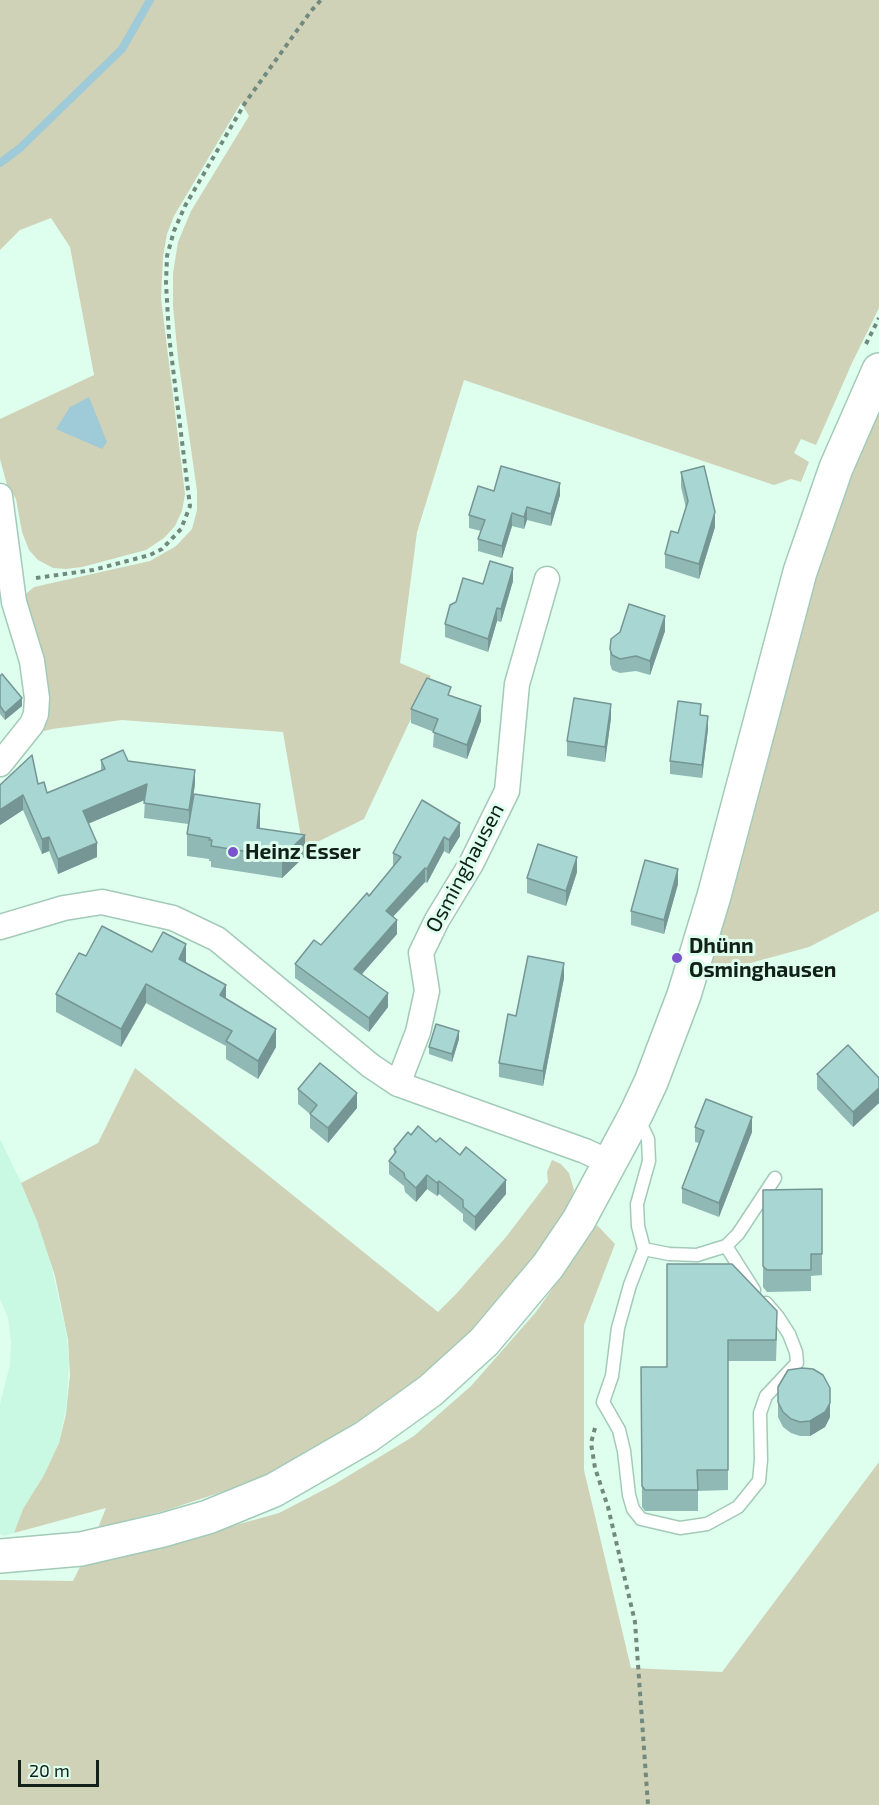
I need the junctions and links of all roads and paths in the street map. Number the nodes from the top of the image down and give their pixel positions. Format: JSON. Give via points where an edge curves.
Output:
{"nodes":[{"id":1,"x":321,"y":0,"type":"edge"},
{"id":2,"x":879,"y":370,"type":"edge"},
{"id":3,"x":0,"y":496,"type":"edge"},
{"id":4,"x":547,"y":579,"type":"dead end"},
{"id":5,"x":10,"y":582,"type":"junction"},
{"id":6,"x":0,"y":764,"type":"edge"},
{"id":7,"x":0,"y":927,"type":"edge"},
{"id":8,"x":398,"y":1084,"type":"junction"},
{"id":9,"x":636,"y":1114,"type":"junction"},
{"id":10,"x":611,"y":1163,"type":"junction"},
{"id":11,"x":775,"y":1178,"type":"dead end"},
{"id":12,"x":726,"y":1246,"type":"junction"},
{"id":13,"x":644,"y":1250,"type":"junction"},
{"id":14,"x":603,"y":1402,"type":"junction"},
{"id":15,"x":0,"y":1556,"type":"edge"},
{"id":16,"x":648,"y":1805,"type":"edge"}],
"edges":[{"from":1,"to":5,"type":"path","via":[[245,103],[185,206],[167,256],[167,310],[190,506],[181,529],[162,549],[150,555],[93,570]]},
{"from":2,"to":9,"type":"main road","via":[[836,468],[810,542],[684,995]]},
{"from":3,"to":5,"type":"street"},
{"from":4,"to":8,"type":"street","name":"Osminghausen","via":[[517,684],[507,790],[421,953],[427,991],[418,1032]]},
{"from":5,"to":6,"type":"street","via":[[32,661],[37,698],[32,724]]},
{"from":7,"to":8,"type":"street","via":[[64,908],[102,902],[173,918],[217,939]]},
{"from":8,"to":10,"type":"street"},
{"from":9,"to":10,"type":"main road"},
{"from":9,"to":13,"type":"lane","via":[[648,1139],[649,1161],[637,1204]]},
{"from":10,"to":15,"type":"main road","via":[[566,1243],[506,1318],[456,1369],[366,1437],[274,1490],[208,1517],[81,1549]]},
{"from":11,"to":12,"type":"lane"},
{"from":12,"to":13,"type":"lane","via":[[697,1255]]},
{"from":12,"to":14,"type":"lane","via":[[748,1283],[778,1317],[796,1352],[796,1363],[766,1396],[760,1413],[759,1480],[738,1507],[707,1524],[680,1528],[641,1518],[629,1495],[619,1430]]},
{"from":13,"to":14,"type":"lane","via":[[618,1328],[612,1376]]},
{"from":14,"to":16,"type":"path","via":[[591,1443],[635,1622]]}]}
